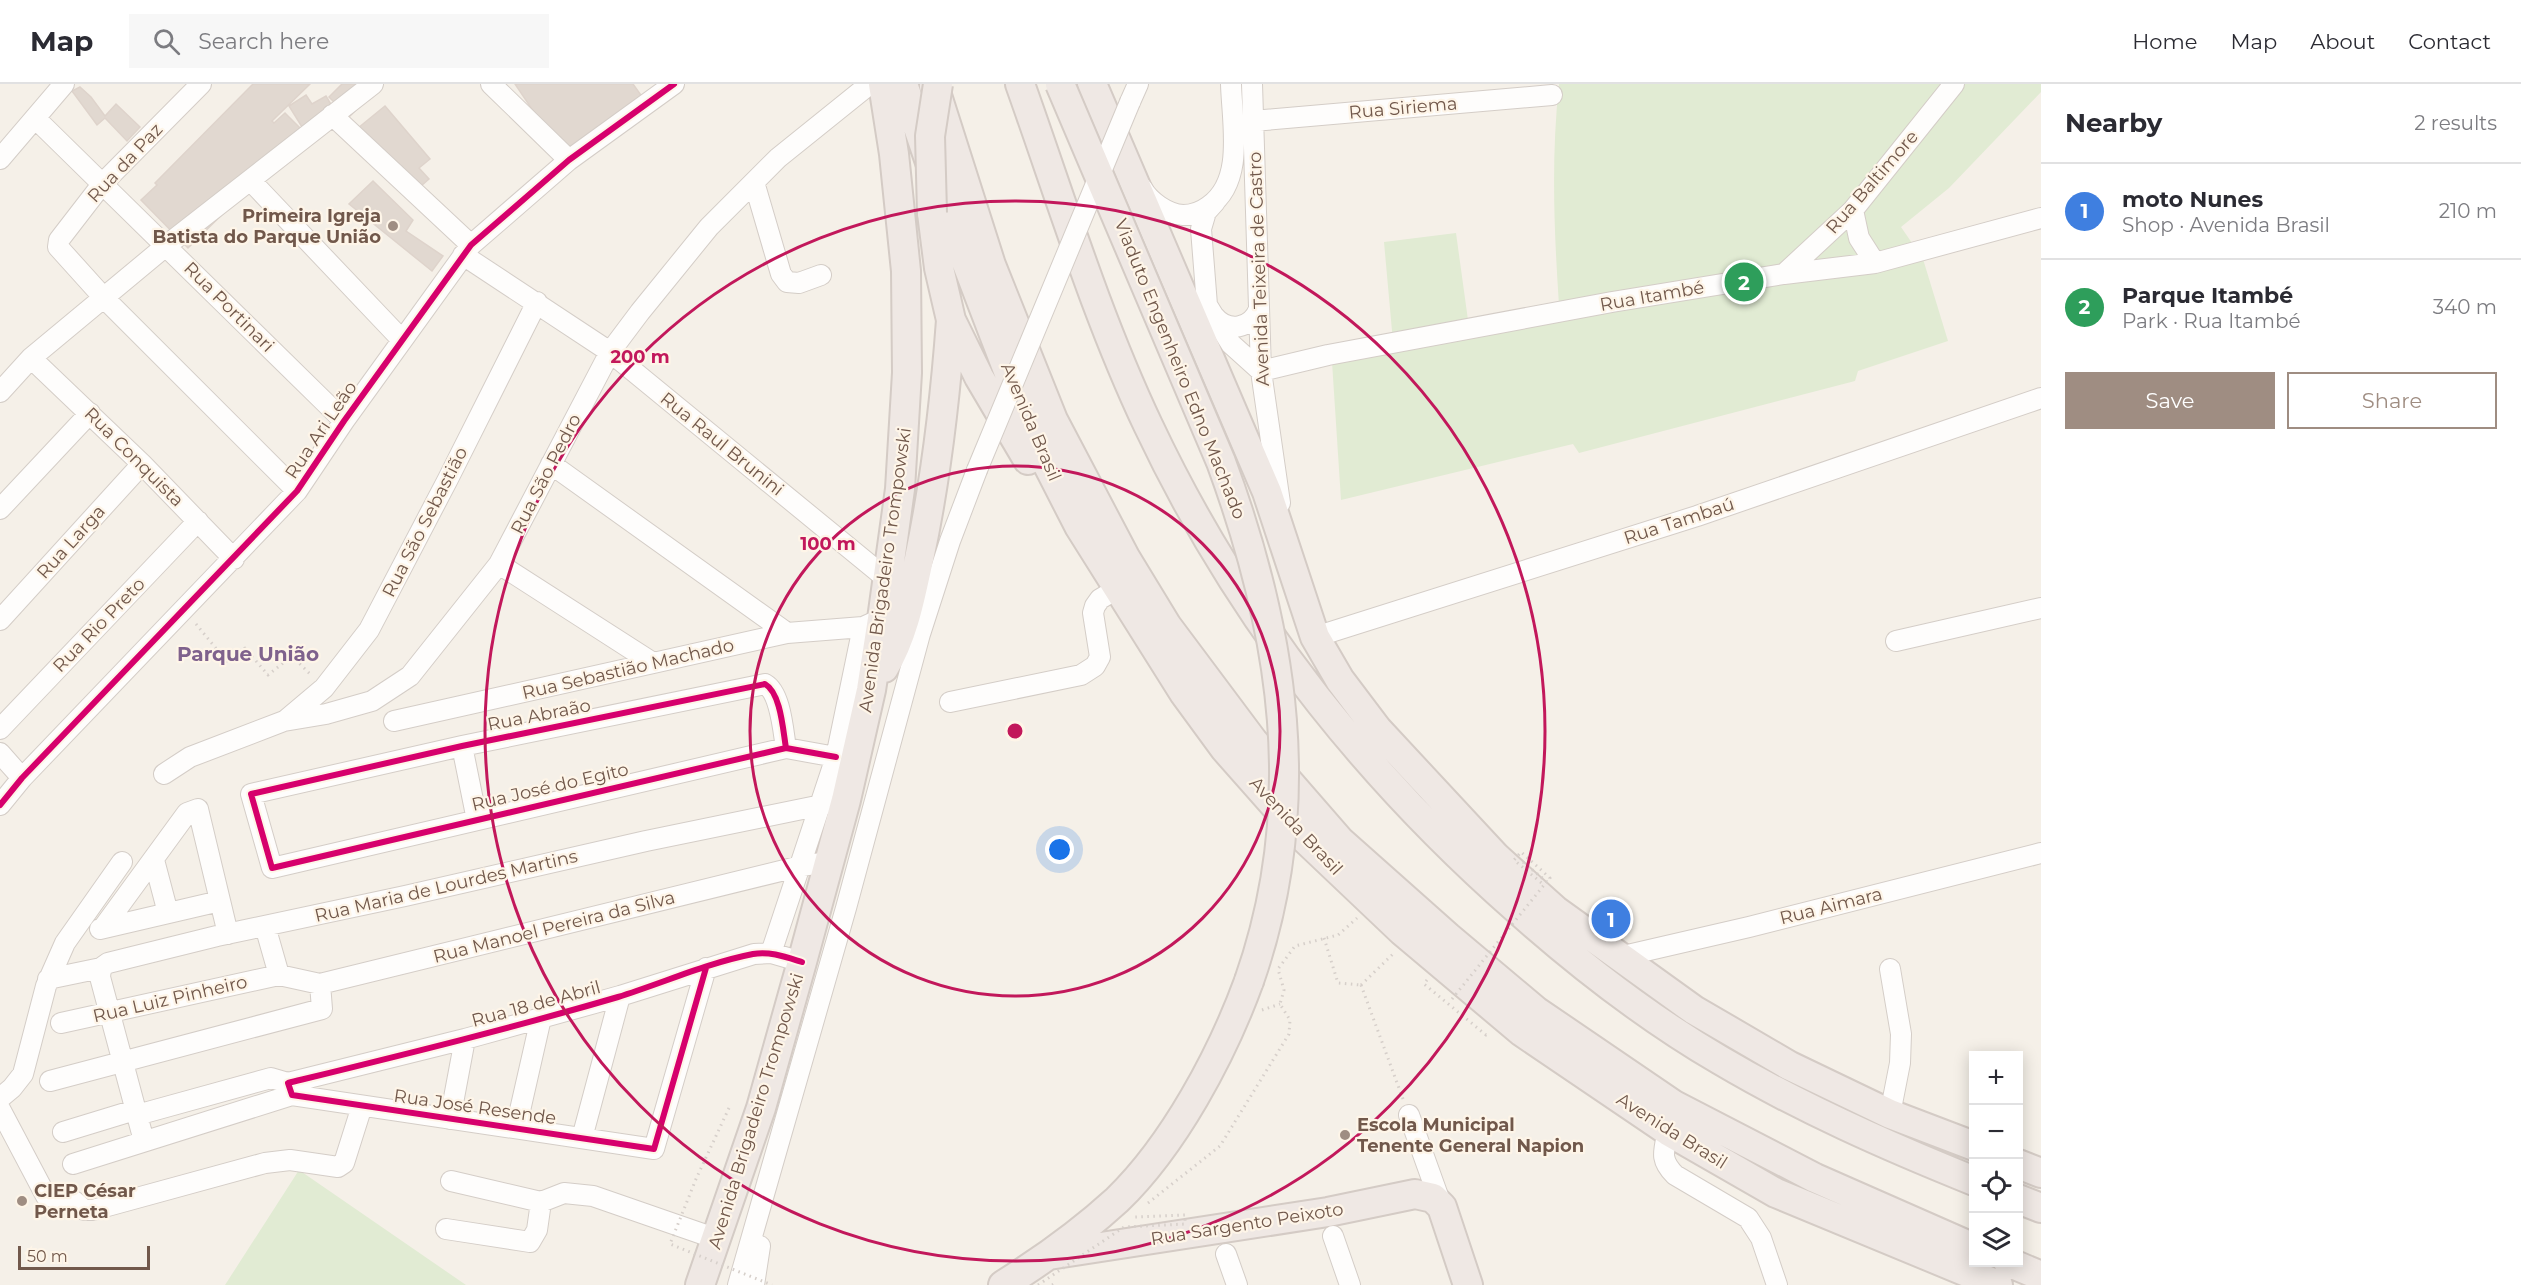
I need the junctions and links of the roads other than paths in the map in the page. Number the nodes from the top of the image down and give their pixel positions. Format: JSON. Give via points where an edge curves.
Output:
{"nodes":[{"id":1,"x":64,"y":84,"type":"edge"},
{"id":2,"x":201,"y":84,"type":"edge"},
{"id":3,"x":373,"y":84,"type":"edge"},
{"id":4,"x":491,"y":84,"type":"edge"},
{"id":5,"x":674,"y":84,"type":"edge"},
{"id":6,"x":903,"y":84,"type":"edge"},
{"id":7,"x":936,"y":84,"type":"edge"},
{"id":8,"x":1020,"y":84,"type":"edge"},
{"id":9,"x":1060,"y":84,"type":"edge"},
{"id":10,"x":1092,"y":84,"type":"edge"},
{"id":11,"x":1138,"y":84,"type":"edge"},
{"id":12,"x":1231,"y":84,"type":"edge"},
{"id":13,"x":1252,"y":84,"type":"edge"},
{"id":14,"x":1954,"y":84,"type":"edge"},
{"id":15,"x":870,"y":85,"type":"edge"},
{"id":16,"x":649,"y":91,"type":"edge"},
{"id":17,"x":1552,"y":95,"type":"dead end"},
{"id":18,"x":332,"y":115,"type":"junction"},
{"id":19,"x":35,"y":118,"type":"junction"},
{"id":20,"x":1253,"y":121,"type":"junction"},
{"id":21,"x":1120,"y":151,"type":"junction"},
{"id":22,"x":0,"y":159,"type":"edge"},
{"id":23,"x":569,"y":160,"type":"junction"},
{"id":24,"x":250,"y":180,"type":"junction"},
{"id":25,"x":753,"y":182,"type":"junction"},
{"id":26,"x":103,"y":183,"type":"junction"},
{"id":27,"x":1215,"y":202,"type":"junction"},
{"id":28,"x":1853,"y":210,"type":"junction"},
{"id":29,"x":2041,"y":218,"type":"edge"},
{"id":30,"x":166,"y":245,"type":"junction"},
{"id":31,"x":467,"y":250,"type":"junction"},
{"id":32,"x":1875,"y":263,"type":"junction"},
{"id":33,"x":1784,"y":274,"type":"junction"},
{"id":34,"x":821,"y":275,"type":"dead end"},
{"id":35,"x":104,"y":298,"type":"junction"},
{"id":36,"x":537,"y":302,"type":"junction"},
{"id":37,"x":1259,"y":309,"type":"junction"},
{"id":38,"x":1211,"y":312,"type":"junction"},
{"id":39,"x":951,"y":320,"type":"junction"},
{"id":40,"x":402,"y":340,"type":"junction"},
{"id":41,"x":610,"y":352,"type":"junction"},
{"id":42,"x":31,"y":358,"type":"junction"},
{"id":43,"x":1261,"y":371,"type":"junction"},
{"id":44,"x":0,"y":392,"type":"edge"},
{"id":45,"x":2040,"y":401,"type":"edge"},
{"id":46,"x":90,"y":412,"type":"junction"},
{"id":47,"x":344,"y":421,"type":"junction"},
{"id":48,"x":142,"y":464,"type":"junction"},
{"id":49,"x":551,"y":464,"type":"junction"},
{"id":50,"x":297,"y":491,"type":"junction"},
{"id":51,"x":0,"y":509,"type":"edge"},
{"id":52,"x":198,"y":521,"type":"junction"},
{"id":53,"x":1078,"y":526,"type":"junction"},
{"id":54,"x":234,"y":559,"type":"junction"},
{"id":55,"x":1289,"y":561,"type":"junction"},
{"id":56,"x":499,"y":564,"type":"junction"},
{"id":57,"x":887,"y":579,"type":"junction"},
{"id":58,"x":1117,"y":589,"type":"junction"},
{"id":59,"x":2041,"y":608,"type":"edge"},
{"id":60,"x":0,"y":620,"type":"edge"},
{"id":61,"x":872,"y":623,"type":"junction"},
{"id":62,"x":787,"y":633,"type":"junction"},
{"id":63,"x":1315,"y":637,"type":"junction"},
{"id":64,"x":1896,"y":641,"type":"dead end"},
{"id":65,"x":653,"y":663,"type":"junction"},
{"id":66,"x":871,"y":690,"type":"junction"},
{"id":67,"x":950,"y":702,"type":"dead end"},
{"id":68,"x":284,"y":721,"type":"junction"},
{"id":69,"x":394,"y":721,"type":"dead end"},
{"id":70,"x":0,"y":729,"type":"edge"},
{"id":71,"x":462,"y":746,"type":"junction"},
{"id":72,"x":786,"y":748,"type":"junction"},
{"id":73,"x":0,"y":753,"type":"edge"},
{"id":74,"x":836,"y":757,"type":"junction"},
{"id":75,"x":164,"y":774,"type":"dead end"},
{"id":76,"x":22,"y":778,"type":"junction"},
{"id":77,"x":833,"y":804,"type":"junction"},
{"id":78,"x":0,"y":805,"type":"edge"},
{"id":79,"x":477,"y":820,"type":"junction"},
{"id":80,"x":2041,"y":853,"type":"edge"},
{"id":81,"x":154,"y":860,"type":"junction"},
{"id":82,"x":122,"y":862,"type":"dead end"},
{"id":83,"x":829,"y":862,"type":"junction"},
{"id":84,"x":801,"y":866,"type":"junction"},
{"id":85,"x":272,"y":868,"type":"joint"},
{"id":86,"x":220,"y":901,"type":"junction"},
{"id":87,"x":168,"y":913,"type":"junction"},
{"id":88,"x":266,"y":926,"type":"junction"},
{"id":89,"x":228,"y":934,"type":"junction"},
{"id":90,"x":771,"y":953,"type":"junction"},
{"id":91,"x":1619,"y":957,"type":"junction"},
{"id":92,"x":802,"y":962,"type":"junction"},
{"id":93,"x":101,"y":968,"type":"junction"},
{"id":94,"x":706,"y":968,"type":"junction"},
{"id":95,"x":1890,"y":969,"type":"dead end"},
{"id":96,"x":279,"y":975,"type":"junction"},
{"id":97,"x":48,"y":979,"type":"junction"},
{"id":98,"x":320,"y":984,"type":"junction"},
{"id":99,"x":620,"y":996,"type":"junction"},
{"id":100,"x":110,"y":1013,"type":"junction"},
{"id":101,"x":541,"y":1018,"type":"junction"},
{"id":102,"x":61,"y":1023,"type":"dead end"},
{"id":103,"x":465,"y":1039,"type":"junction"},
{"id":104,"x":123,"y":1062,"type":"junction"},
{"id":105,"x":50,"y":1081,"type":"dead end"},
{"id":106,"x":290,"y":1089,"type":"junction"},
{"id":107,"x":0,"y":1098,"type":"edge"},
{"id":108,"x":362,"y":1106,"type":"junction"},
{"id":109,"x":0,"y":1109,"type":"edge"},
{"id":110,"x":136,"y":1113,"type":"junction"},
{"id":111,"x":1890,"y":1114,"type":"junction"},
{"id":112,"x":1409,"y":1115,"type":"road end"},
{"id":113,"x":450,"y":1119,"type":"junction"},
{"id":114,"x":516,"y":1128,"type":"junction"},
{"id":115,"x":1668,"y":1131,"type":"junction"},
{"id":116,"x":63,"y":1132,"type":"dead end"},
{"id":117,"x":582,"y":1138,"type":"junction"},
{"id":118,"x":144,"y":1142,"type":"junction"},
{"id":119,"x":1969,"y":1144,"type":"edge"},
{"id":120,"x":73,"y":1164,"type":"dead end"},
{"id":121,"x":2023,"y":1166,"type":"edge"},
{"id":122,"x":2041,"y":1173,"type":"edge"},
{"id":123,"x":1969,"y":1179,"type":"edge"},
{"id":124,"x":451,"y":1181,"type":"dead end"},
{"id":125,"x":768,"y":1186,"type":"junction"},
{"id":126,"x":2023,"y":1201,"type":"edge"},
{"id":127,"x":541,"y":1202,"type":"junction"},
{"id":128,"x":1442,"y":1207,"type":"junction"},
{"id":129,"x":2041,"y":1208,"type":"edge"},
{"id":130,"x":446,"y":1229,"type":"dead end"},
{"id":131,"x":1333,"y":1236,"type":"dead end"},
{"id":132,"x":717,"y":1239,"type":"junction"},
{"id":133,"x":1969,"y":1246,"type":"edge"},
{"id":134,"x":1226,"y":1254,"type":"dead end"},
{"id":135,"x":1049,"y":1255,"type":"junction"},
{"id":136,"x":2018,"y":1267,"type":"edge"},
{"id":137,"x":2041,"y":1276,"type":"edge"},
{"id":138,"x":700,"y":1285,"type":"edge"},
{"id":139,"x":738,"y":1285,"type":"edge"},
{"id":140,"x":754,"y":1285,"type":"edge"},
{"id":141,"x":1003,"y":1285,"type":"edge"},
{"id":142,"x":1237,"y":1285,"type":"edge"},
{"id":143,"x":1350,"y":1285,"type":"edge"},
{"id":144,"x":1468,"y":1285,"type":"edge"},
{"id":145,"x":1777,"y":1285,"type":"edge"},
{"id":146,"x":1998,"y":1285,"type":"edge"}],
"edges":[{"from":1,"to":19,"type":"street"},
{"from":2,"to":26,"type":"street","name":"Rua da Paz"},
{"from":3,"to":18,"type":"street"},
{"from":4,"to":23,"type":"street"},
{"from":5,"to":16,"type":"street","name":"Rua Ari Leão"},
{"from":6,"to":53,"type":"highway","name":"Avenida Brasil","via":[[1033,436]]},
{"from":7,"to":39,"type":"highway","bridge":true,"via":[[930,136],[932,213]]},
{"from":7,"to":133,"type":"highway","name":"Avenida Brasil","via":[[991,265],[1053,420],[1125,557],[1167,626],[1253,741],[1340,841],[1536,1011],[1674,1105],[1815,1178]]},
{"from":8,"to":123,"type":"highway","via":[[1078,256],[1124,371],[1181,490],[1255,615],[1356,749],[1443,842],[1499,894],[1550,939],[1656,1019],[1770,1088],[1888,1147]]},
{"from":9,"to":135,"type":"highway","name":"Viaduto Engenheiro Edno Machado","bridge":true,"via":[[1243,522],[1270,627],[1285,756],[1281,832],[1269,912],[1249,981],[1221,1049],[1161,1147],[1117,1199]]},
{"from":10,"to":21,"type":"highway"},
{"from":11,"to":125,"type":"street","bridge":true,"via":[[950,541],[920,634]]},
{"from":12,"to":27,"type":"street","name":"Avenida Teixeira de Castro","via":[[1234,164],[1231,179]]},
{"from":13,"to":20,"type":"street","name":"Avenida Teixeira de Castro"},
{"from":14,"to":28,"type":"street","name":"Rua Baltimore"},
{"from":15,"to":25,"type":"street","name":"Rua São Pedro","via":[[777,158]]},
{"from":15,"to":57,"type":"highway","name":"Avenida Brigadeiro Trompowski","via":[[894,154],[906,271],[907,373],[900,489]]},
{"from":16,"to":23,"type":"street","name":"Rua Ari Leão"},
{"from":17,"to":20,"type":"street","name":"Rua Siriema"},
{"from":18,"to":24,"type":"street"},
{"from":18,"to":31,"type":"street","name":"Rua Raul Brunini"},
{"from":19,"to":22,"type":"street"},
{"from":19,"to":26,"type":"street","name":"Rua Portinari"},
{"from":20,"to":37,"type":"street","name":"Avenida Teixeira de Castro"},
{"from":21,"to":27,"type":"street","via":[[1146,196],[1167,210],[1189,215]]},
{"from":21,"to":55,"type":"highway","via":[[1243,432]]},
{"from":23,"to":31,"type":"street","name":"Rua Ari Leão"},
{"from":24,"to":30,"type":"street"},
{"from":24,"to":40,"type":"street"},
{"from":25,"to":34,"type":"street","via":[[781,274],[787,282],[799,283]]},
{"from":25,"to":41,"type":"street","name":"Rua São Pedro","via":[[709,227]]},
{"from":26,"to":30,"type":"street","name":"Rua Portinari"},
{"from":26,"to":35,"type":"street","name":"Rua da Paz","via":[[59,240],[58,247]]},
{"from":27,"to":38,"type":"street","name":"Avenida Teixeira de Castro","via":[[1206,212],[1202,229],[1206,298]]},
{"from":28,"to":32,"type":"street","via":[[1859,238]]},
{"from":28,"to":33,"type":"street","name":"Rua Baltimore"},
{"from":29,"to":32,"type":"street","name":"Rua Itambé"},
{"from":30,"to":35,"type":"street"},
{"from":30,"to":47,"type":"street","name":"Rua Portinari"},
{"from":31,"to":36,"type":"street","name":"Rua Raul Brunini"},
{"from":31,"to":40,"type":"street","name":"Rua Ari Leão"},
{"from":32,"to":33,"type":"street","name":"Rua Itambé"},
{"from":33,"to":43,"type":"street","name":"Rua Itambé","via":[[1612,302]]},
{"from":35,"to":42,"type":"street"},
{"from":35,"to":50,"type":"street"},
{"from":36,"to":41,"type":"street","name":"Rua Raul Brunini"},
{"from":36,"to":68,"type":"street","name":"Rua São Sebastião","via":[[369,630],[324,688]]},
{"from":37,"to":38,"type":"street","via":[[1253,321],[1237,327],[1224,324]]},
{"from":37,"to":43,"type":"street","name":"Avenida Teixeira de Castro"},
{"from":38,"to":43,"type":"street","via":[[1231,344]]},
{"from":39,"to":53,"type":"highway","via":[[1017,443],[1044,485]]},
{"from":39,"to":66,"type":"highway","via":[[943,422],[916,572],[902,628]]},
{"from":40,"to":47,"type":"street","name":"Rua Ari Leão"},
{"from":41,"to":49,"type":"street","name":"Rua São Pedro"},
{"from":41,"to":57,"type":"street","name":"Rua Raul Brunini"},
{"from":42,"to":44,"type":"street"},
{"from":42,"to":46,"type":"street","name":"Rua Conquista"},
{"from":43,"to":55,"type":"street","name":"Avenida Teixeira de Castro"},
{"from":45,"to":63,"type":"street","name":"Rua Tambaú","via":[[1697,516]]},
{"from":46,"to":48,"type":"street","name":"Rua Conquista"},
{"from":46,"to":51,"type":"street"},
{"from":47,"to":50,"type":"street","name":"Rua Ari Leão"},
{"from":48,"to":52,"type":"street","name":"Rua Conquista"},
{"from":48,"to":60,"type":"street","name":"Rua Larga"},
{"from":49,"to":56,"type":"street","name":"Rua São Pedro"},
{"from":49,"to":62,"type":"street"},
{"from":50,"to":54,"type":"street","name":"Rua Ari Leão"},
{"from":52,"to":54,"type":"street","name":"Rua Conquista"},
{"from":52,"to":70,"type":"street","name":"Rua Rio Preto"},
{"from":53,"to":58,"type":"highway","name":"Avenida Brasil"},
{"from":54,"to":76,"type":"street","name":"Rua Ari Leão"},
{"from":55,"to":63,"type":"highway"},
{"from":56,"to":65,"type":"street"},
{"from":56,"to":68,"type":"street","name":"Rua São Pedro","via":[[430,652],[392,689],[348,709]]},
{"from":57,"to":61,"type":"highway","name":"Avenida Brigadeiro Trompowski"},
{"from":58,"to":67,"type":"street","via":[[1100,599],[1093,613],[1100,657],[1095,666],[1080,675]]},
{"from":58,"to":115,"type":"highway","name":"Avenida Brasil","via":[[1225,749],[1334,868],[1522,1032]]},
{"from":59,"to":64,"type":"street"},
{"from":61,"to":62,"type":"street","name":"Rua Sebastião Machado"},
{"from":61,"to":66,"type":"highway","name":"Avenida Brigadeiro Trompowski"},
{"from":61,"to":74,"type":"street"},
{"from":62,"to":65,"type":"street","name":"Rua Sebastião Machado"},
{"from":63,"to":91,"type":"highway","via":[[1377,729],[1496,857],[1555,910]]},
{"from":65,"to":69,"type":"street","name":"Rua Sebastião Machado"},
{"from":66,"to":77,"type":"highway","name":"Avenida Brigadeiro Trompowski"},
{"from":68,"to":75,"type":"street","name":"Rua São Pedro","via":[[190,757]]},
{"from":71,"to":72,"type":"street","name":"Rua Abraão","via":[[765,684],[777,697]]},
{"from":71,"to":79,"type":"street"},
{"from":71,"to":85,"type":"street","name":"Rua Abraão","via":[[251,794]]},
{"from":72,"to":74,"type":"street","name":"Rua José do Egito"},
{"from":72,"to":79,"type":"street","name":"Rua José do Egito"},
{"from":73,"to":76,"type":"street"},
{"from":74,"to":77,"type":"street"},
{"from":76,"to":78,"type":"street","name":"Rua Ari Leão"},
{"from":77,"to":83,"type":"highway","name":"Avenida Brigadeiro Trompowski"},
{"from":77,"to":84,"type":"street"},
{"from":77,"to":88,"type":"street","name":"Rua Maria de Lourdes Martins","via":[[646,841]]},
{"from":79,"to":85,"type":"street","name":"Rua José do Egito"},
{"from":80,"to":91,"type":"street","name":"Rua Aimara"},
{"from":81,"to":86,"type":"street","via":[[188,813],[198,809]]},
{"from":81,"to":87,"type":"street"},
{"from":81,"to":87,"type":"street","via":[[98,930]]},
{"from":82,"to":97,"type":"street","via":[[65,943]]},
{"from":83,"to":84,"type":"street","name":"Rua Manoel Pereira da Silva"},
{"from":83,"to":92,"type":"highway","name":"Avenida Brigadeiro Trompowski"},
{"from":84,"to":90,"type":"street"},
{"from":84,"to":98,"type":"street","name":"Rua Manoel Pereira da Silva"},
{"from":86,"to":87,"type":"street"},
{"from":86,"to":89,"type":"street"},
{"from":88,"to":89,"type":"street","name":"Rua Maria de Lourdes Martins"},
{"from":88,"to":96,"type":"street"},
{"from":89,"to":93,"type":"street","name":"Rua Maria de Lourdes Martins","via":[[108,963]]},
{"from":90,"to":92,"type":"street","name":"Rua 18 de Abril"},
{"from":90,"to":94,"type":"street","name":"Rua 18 de Abril"},
{"from":91,"to":111,"type":"highway","via":[[1694,1010],[1790,1066]]},
{"from":92,"to":132,"type":"highway","name":"Avenida Brigadeiro Trompowski"},
{"from":93,"to":97,"type":"street","name":"Rua Maria de Lourdes Martins"},
{"from":93,"to":100,"type":"street"},
{"from":94,"to":99,"type":"street","name":"Rua 18 de Abril"},
{"from":94,"to":117,"type":"street","name":"Rua José Resende","via":[[654,1149]]},
{"from":95,"to":111,"type":"street","via":[[1901,1034]]},
{"from":96,"to":98,"type":"street","name":"Rua Manoel Pereira da Silva"},
{"from":96,"to":100,"type":"street","name":"Rua Luiz Pinheiro"},
{"from":97,"to":107,"type":"street","via":[[23,1074]]},
{"from":98,"to":104,"type":"street","via":[[322,1009]]},
{"from":99,"to":101,"type":"street","name":"Rua 18 de Abril"},
{"from":99,"to":117,"type":"street"},
{"from":100,"to":102,"type":"street","name":"Rua Luiz Pinheiro"},
{"from":100,"to":104,"type":"street"},
{"from":101,"to":103,"type":"street","name":"Rua 18 de Abril"},
{"from":101,"to":114,"type":"street"},
{"from":103,"to":106,"type":"street","name":"Rua 18 de Abril"},
{"from":103,"to":113,"type":"street"},
{"from":104,"to":105,"type":"street"},
{"from":104,"to":110,"type":"street"},
{"from":106,"to":108,"type":"street","name":"Rua José Resende"},
{"from":106,"to":110,"type":"street","via":[[271,1078]]},
{"from":106,"to":118,"type":"street","name":"Rua José Resende"},
{"from":108,"to":109,"type":"street","via":[[344,1163],[338,1167],[290,1160],[265,1163],[93,1210],[84,1210],[74,1201],[46,1196]]},
{"from":108,"to":113,"type":"street","name":"Rua José Resende"},
{"from":110,"to":116,"type":"street"},
{"from":110,"to":118,"type":"street"},
{"from":111,"to":119,"type":"highway"},
{"from":112,"to":128,"type":"street"},
{"from":113,"to":114,"type":"street","name":"Rua José Resende"},
{"from":114,"to":117,"type":"street","name":"Rua José Resende"},
{"from":115,"to":145,"type":"street","via":[[1663,1157],[1666,1166],[1748,1218],[1761,1238]]},
{"from":115,"to":146,"type":"highway","name":"Avenida Brasil","via":[[1776,1193]]},
{"from":118,"to":120,"type":"street","name":"Rua José Resende"},
{"from":121,"to":122,"type":"highway"},
{"from":124,"to":127,"type":"street"},
{"from":125,"to":139,"type":"street"},
{"from":125,"to":140,"type":"street"},
{"from":126,"to":129,"type":"highway"},
{"from":127,"to":130,"type":"street","via":[[537,1230],[530,1242]]},
{"from":127,"to":132,"type":"street","via":[[564,1193],[593,1196]]},
{"from":128,"to":135,"type":"highway","name":"Rua Sargento Peixoto","via":[[1433,1198],[1415,1194],[1328,1212]]},
{"from":128,"to":144,"type":"highway"},
{"from":131,"to":143,"type":"street"},
{"from":132,"to":138,"type":"highway","name":"Avenida Brigadeiro Trompowski"},
{"from":134,"to":142,"type":"street"},
{"from":135,"to":141,"type":"highway"},
{"from":136,"to":137,"type":"highway"}]}
